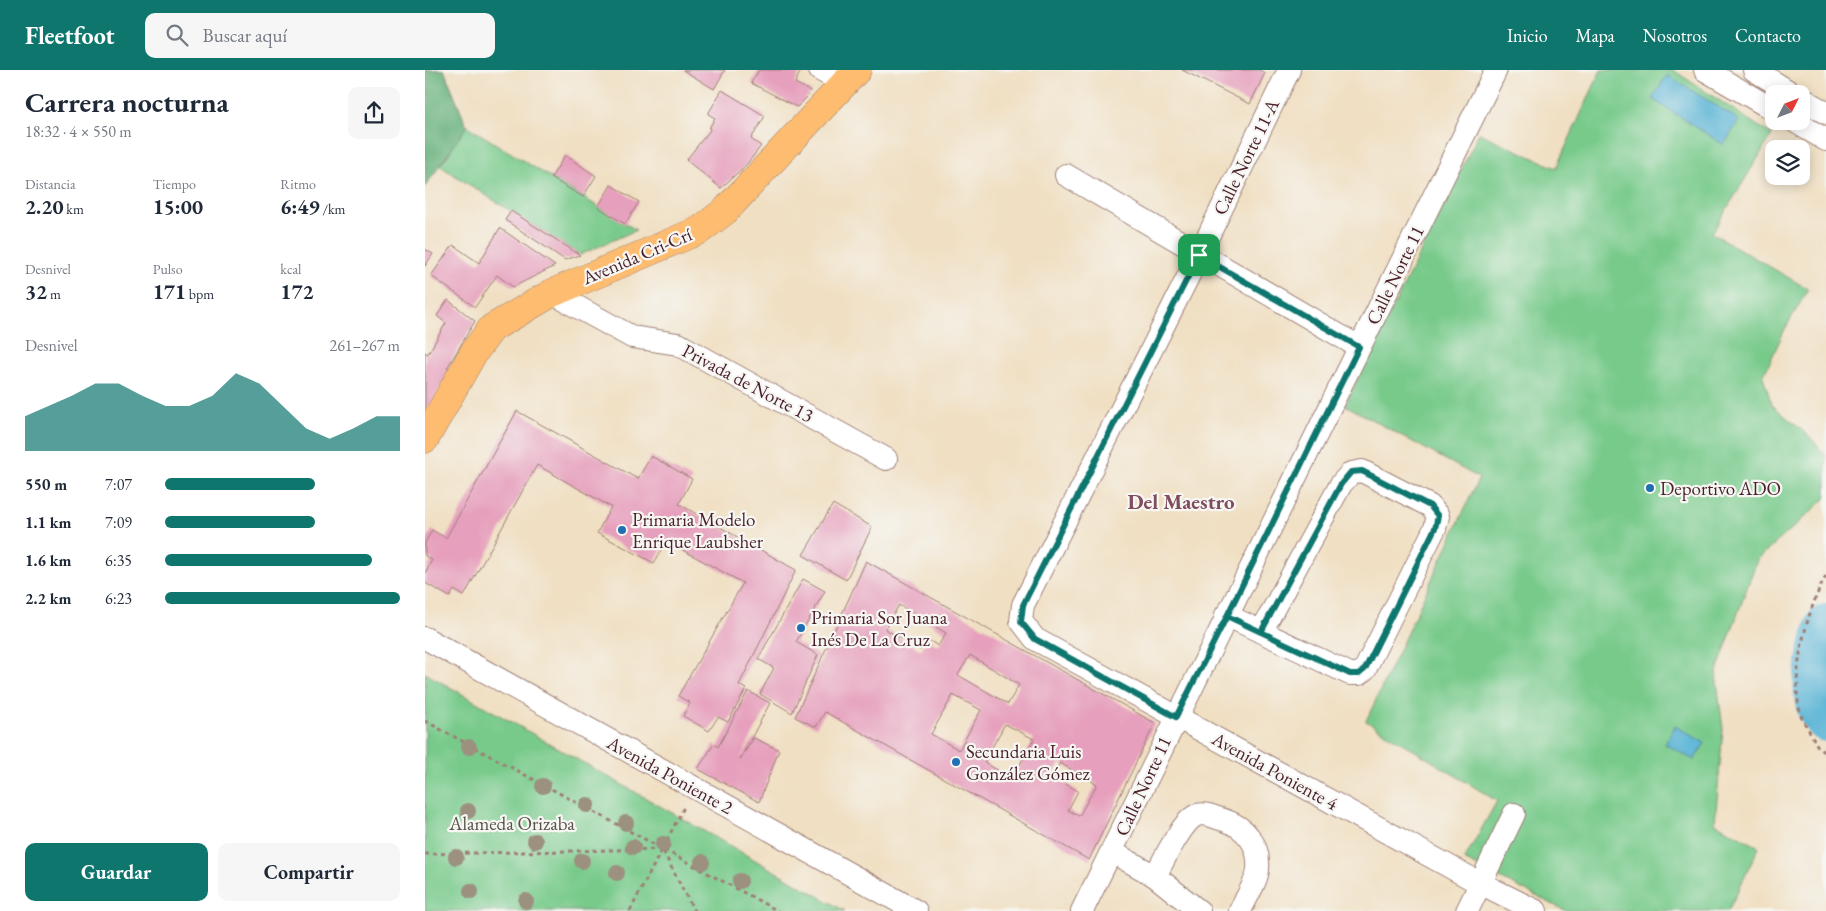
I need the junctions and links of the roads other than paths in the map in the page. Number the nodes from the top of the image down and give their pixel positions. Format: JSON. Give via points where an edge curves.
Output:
{"nodes":[{"id":1,"x":820,"y":70,"type":"edge"},
{"id":2,"x":1289,"y":70,"type":"edge"},
{"id":3,"x":1496,"y":70,"type":"edge"},
{"id":4,"x":1705,"y":70,"type":"edge"},
{"id":5,"x":1753,"y":70,"type":"edge"},
{"id":6,"x":850,"y":77,"type":"edge"},
{"id":7,"x":1778,"y":85,"type":"edge"},
{"id":8,"x":1810,"y":103,"type":"edge"},
{"id":9,"x":1765,"y":105,"type":"edge"},
{"id":10,"x":1826,"y":113,"type":"edge"},
{"id":11,"x":1809,"y":130,"type":"edge"},
{"id":12,"x":1826,"y":140,"type":"edge"},
{"id":13,"x":1066,"y":175,"type":"dead end"},
{"id":14,"x":1199,"y":255,"type":"junction"},
{"id":15,"x":552,"y":293,"type":"junction"},
{"id":16,"x":1359,"y":347,"type":"junction"},
{"id":17,"x":425,"y":439,"type":"edge"},
{"id":18,"x":886,"y":458,"type":"dead end"},
{"id":19,"x":1227,"y":616,"type":"junction"},
{"id":20,"x":1021,"y":622,"type":"joint"},
{"id":21,"x":1261,"y":632,"type":"junction"},
{"id":22,"x":425,"y":638,"type":"edge"},
{"id":23,"x":1176,"y":717,"type":"junction"},
{"id":24,"x":1514,"y":814,"type":"dead end"},
{"id":25,"x":1111,"y":852,"type":"junction"},
{"id":26,"x":1155,"y":876,"type":"junction"},
{"id":27,"x":1481,"y":884,"type":"junction"},
{"id":28,"x":916,"y":911,"type":"edge"},
{"id":29,"x":1082,"y":911,"type":"edge"},
{"id":30,"x":1199,"y":911,"type":"edge"},
{"id":31,"x":1240,"y":911,"type":"edge"},
{"id":32,"x":1467,"y":911,"type":"edge"},
{"id":33,"x":1536,"y":911,"type":"edge"}],
"edges":[{"from":1,"to":6,"type":"street"},
{"from":2,"to":14,"type":"street","name":"Calle Norte 11-A"},
{"from":3,"to":16,"type":"street","name":"Calle Norte 11"},
{"from":4,"to":9,"type":"street"},
{"from":5,"to":7,"type":"street"},
{"from":6,"to":15,"type":"main road","name":"Avenida Cri-Crí","via":[[725,211],[700,230]]},
{"from":8,"to":10,"type":"street"},
{"from":11,"to":12,"type":"street"},
{"from":13,"to":14,"type":"street"},
{"from":14,"to":16,"type":"street"},
{"from":14,"to":20,"type":"street","name":"Calle Norte 11-A","via":[[1023,605]]},
{"from":15,"to":17,"type":"main road","name":"Avenida Cri-Crí","via":[[493,328],[474,352]]},
{"from":15,"to":18,"type":"street","name":"Privada de Norte 13","via":[[632,337],[678,344]]},
{"from":16,"to":19,"type":"street","name":"Calle Norte 11"},
{"from":19,"to":21,"type":"street"},
{"from":19,"to":23,"type":"street","name":"Calle Norte 11"},
{"from":20,"to":23,"type":"street","name":"Avenida Poniente 4","via":[[1035,639]]},
{"from":21,"to":21,"type":"street","via":[[1350,674],[1359,674],[1365,669],[1438,516],[1430,506],[1362,471],[1351,472],[1341,484]]},
{"from":22,"to":28,"type":"street","name":"Avenida Poniente 2"},
{"from":23,"to":25,"type":"street","name":"Calle Norte 11"},
{"from":23,"to":27,"type":"street","name":"Avenida Poniente 4"},
{"from":24,"to":27,"type":"street"},
{"from":25,"to":26,"type":"street"},
{"from":25,"to":29,"type":"street","name":"Calle Norte 11"},
{"from":26,"to":30,"type":"street"},
{"from":26,"to":31,"type":"street","via":[[1187,822],[1195,815],[1204,814],[1234,824],[1249,834],[1257,850],[1258,870]]},
{"from":27,"to":32,"type":"street"},
{"from":27,"to":33,"type":"street","name":"Avenida Poniente 4"}]}
